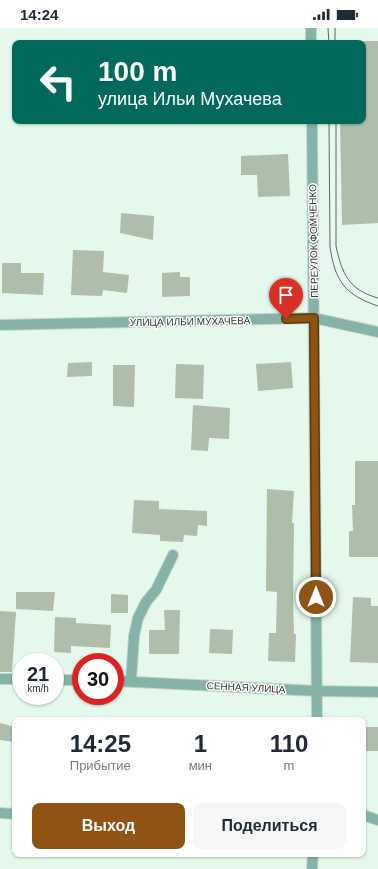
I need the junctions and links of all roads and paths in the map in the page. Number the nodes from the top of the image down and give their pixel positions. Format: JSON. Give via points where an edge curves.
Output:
{"nodes":[{"id":1,"x":311,"y":28,"type":"edge"},
{"id":2,"x":311,"y":40,"type":"edge"},
{"id":3,"x":312,"y":124,"type":"edge"},
{"id":4,"x":314,"y":318,"type":"junction"},
{"id":5,"x":0,"y":325,"type":"edge"},
{"id":6,"x":378,"y":332,"type":"edge"},
{"id":7,"x":173,"y":555,"type":"dead end"},
{"id":8,"x":0,"y":678,"type":"edge"},
{"id":9,"x":12,"y":679,"type":"edge"},
{"id":10,"x":124,"y":681,"type":"edge"},
{"id":11,"x":131,"y":681,"type":"junction"},
{"id":12,"x":317,"y":691,"type":"junction"},
{"id":13,"x":378,"y":692,"type":"edge"},
{"id":14,"x":317,"y":717,"type":"edge"},
{"id":15,"x":0,"y":813,"type":"edge"},
{"id":16,"x":12,"y":814,"type":"edge"},
{"id":17,"x":366,"y":816,"type":"edge"},
{"id":18,"x":378,"y":820,"type":"edge"},
{"id":19,"x":313,"y":857,"type":"edge"},
{"id":20,"x":312,"y":869,"type":"edge"}],
"edges":[{"from":1,"to":2,"type":"street"},
{"from":3,"to":4,"type":"street","name":"ПЕРЕУЛОК ФОМЧЕНКО"},
{"from":4,"to":5,"type":"street","name":"УЛИЦА ИЛЬИ МУХАЧЕВА"},
{"from":4,"to":6,"type":"street","name":"УЛИЦА ИЛЬИ МУХАЧЕВА"},
{"from":4,"to":12,"type":"street","name":"ПЕРЕУЛОК ФОМЧЕНКО"},
{"from":7,"to":11,"type":"street","via":[[156,590],[138,618]]},
{"from":8,"to":9,"type":"street"},
{"from":10,"to":11,"type":"street","name":"СЕННАЯ УЛИЦА"},
{"from":11,"to":12,"type":"street","name":"СЕННАЯ УЛИЦА"},
{"from":12,"to":13,"type":"street","name":"СЕННАЯ УЛИЦА"},
{"from":12,"to":14,"type":"street","name":"ПЕРЕУЛОК ФОМЧЕНКО"},
{"from":15,"to":16,"type":"street"},
{"from":17,"to":18,"type":"street"},
{"from":19,"to":20,"type":"street"}]}
